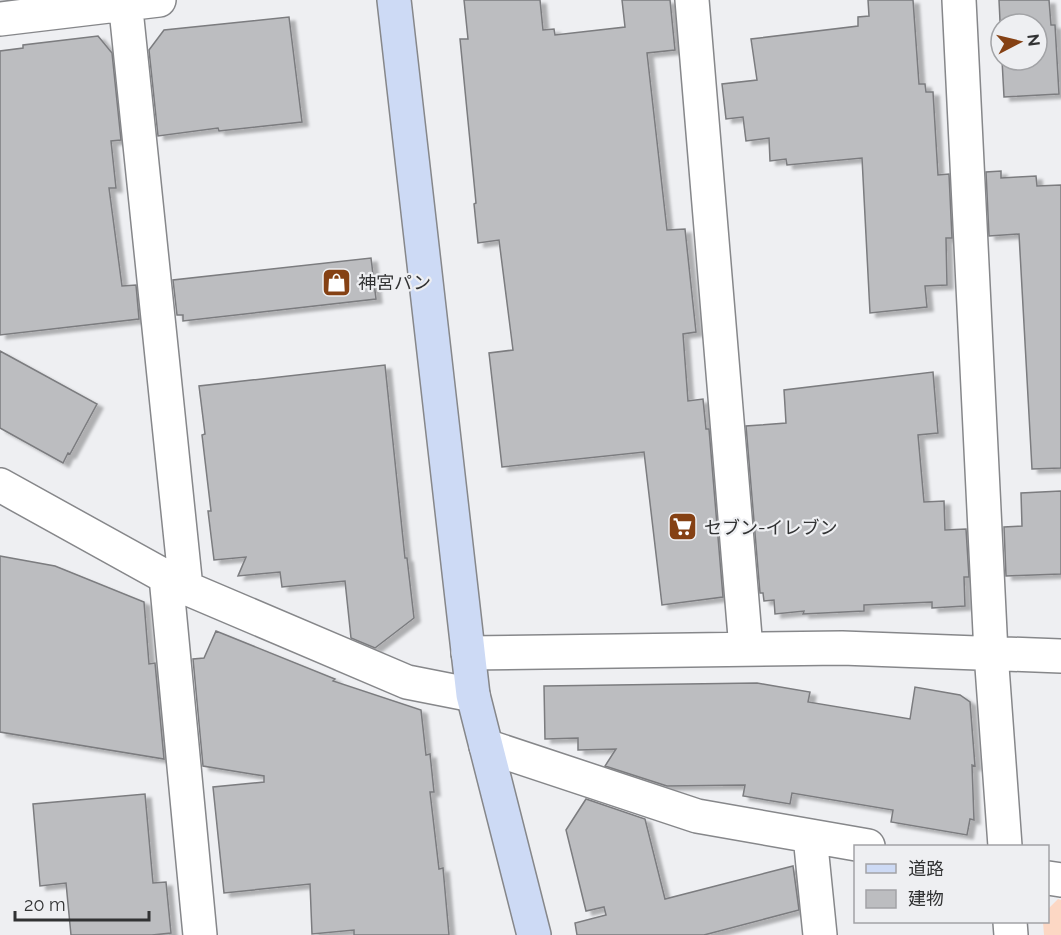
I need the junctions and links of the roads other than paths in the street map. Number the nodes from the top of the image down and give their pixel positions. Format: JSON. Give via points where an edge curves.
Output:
{"nodes":[{"id":1,"x":159,"y":0,"type":"edge"},
{"id":2,"x":394,"y":0,"type":"edge"},
{"id":3,"x":692,"y":0,"type":"edge"},
{"id":4,"x":959,"y":0,"type":"edge"},
{"id":5,"x":126,"y":2,"type":"edge"},
{"id":6,"x":0,"y":19,"type":"edge"},
{"id":7,"x":0,"y":485,"type":"edge"},
{"id":8,"x":176,"y":583,"type":"junction"},
{"id":9,"x":746,"y":649,"type":"junction"},
{"id":10,"x":468,"y":653,"type":"junction"},
{"id":11,"x":992,"y":653,"type":"junction"},
{"id":12,"x":1061,"y":656,"type":"edge"},
{"id":13,"x":473,"y":695,"type":"junction"},
{"id":14,"x":486,"y":746,"type":"junction"},
{"id":15,"x":810,"y":836,"type":"junction"},
{"id":16,"x":862,"y":845,"type":"edge"},
{"id":17,"x":1005,"y":845,"type":"edge"},
{"id":18,"x":200,"y":935,"type":"edge"},
{"id":19,"x":534,"y":935,"type":"edge"},
{"id":20,"x":820,"y":935,"type":"edge"}],
"edges":[{"from":1,"to":5,"type":"street"},
{"from":2,"to":10,"type":"street"},
{"from":3,"to":9,"type":"street"},
{"from":4,"to":11,"type":"street"},
{"from":5,"to":6,"type":"street"},
{"from":5,"to":8,"type":"street"},
{"from":7,"to":8,"type":"street"},
{"from":8,"to":13,"type":"street","via":[[407,682]]},
{"from":8,"to":18,"type":"street"},
{"from":9,"to":10,"type":"street"},
{"from":9,"to":11,"type":"street"},
{"from":10,"to":13,"type":"street"},
{"from":11,"to":12,"type":"street"},
{"from":11,"to":17,"type":"street"},
{"from":13,"to":14,"type":"street"},
{"from":14,"to":15,"type":"street","via":[[696,816]]},
{"from":14,"to":19,"type":"street"},
{"from":15,"to":16,"type":"street"},
{"from":15,"to":20,"type":"street"}]}
